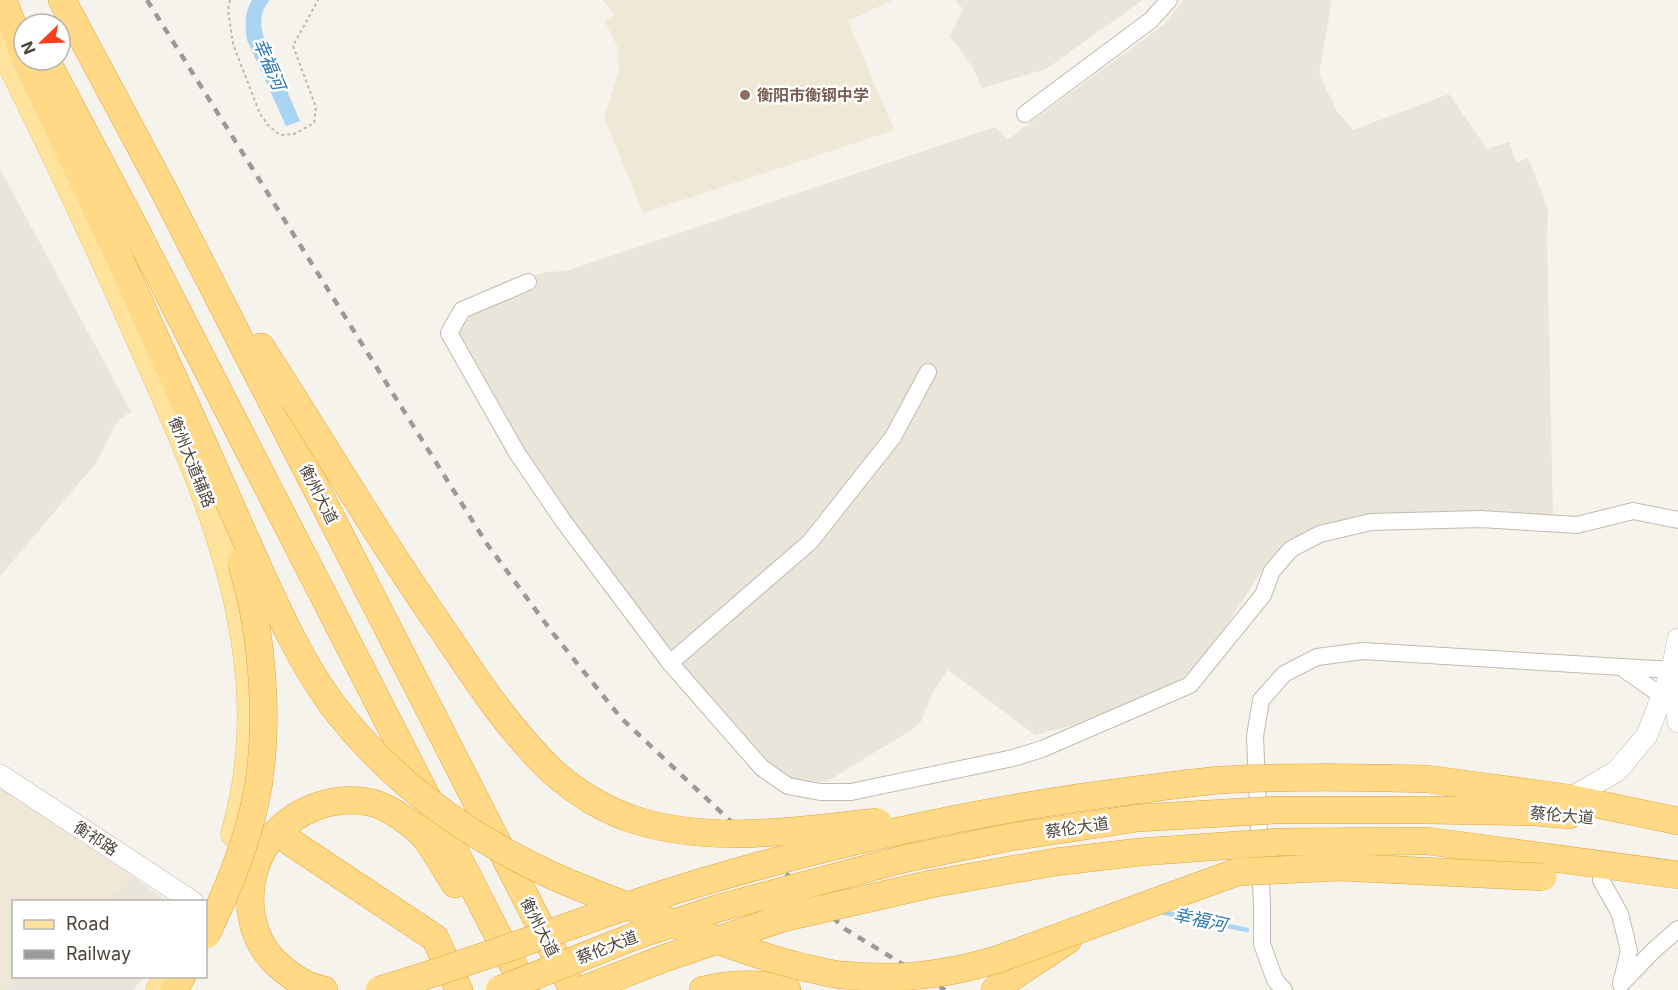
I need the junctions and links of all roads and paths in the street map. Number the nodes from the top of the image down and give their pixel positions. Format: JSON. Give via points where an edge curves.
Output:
{"nodes":[{"id":1,"x":3,"y":0,"type":"edge"},
{"id":2,"x":62,"y":0,"type":"edge"},
{"id":3,"x":230,"y":0,"type":"edge"},
{"id":4,"x":318,"y":0,"type":"edge"},
{"id":5,"x":1169,"y":0,"type":"edge"},
{"id":6,"x":12,"y":24,"type":"edge"},
{"id":7,"x":0,"y":43,"type":"edge"},
{"id":8,"x":32,"y":72,"type":"edge"},
{"id":9,"x":52,"y":72,"type":"edge"},
{"id":10,"x":1025,"y":114,"type":"dead end"},
{"id":11,"x":163,"y":189,"type":"junction"},
{"id":12,"x":528,"y":282,"type":"dead end"},
{"id":13,"x":928,"y":372,"type":"dead end"},
{"id":14,"x":202,"y":441,"type":"junction"},
{"id":15,"x":1678,"y":520,"type":"edge"},
{"id":16,"x":1678,"y":639,"type":"edge"},
{"id":17,"x":670,"y":663,"type":"junction"},
{"id":18,"x":1621,"y":667,"type":"junction"},
{"id":19,"x":1672,"y":670,"type":"junction"},
{"id":20,"x":1662,"y":696,"type":"junction"},
{"id":21,"x":1678,"y":722,"type":"edge"},
{"id":22,"x":0,"y":774,"type":"edge"},
{"id":23,"x":0,"y":782,"type":"edge"},
{"id":24,"x":1568,"y":798,"type":"junction"},
{"id":25,"x":1008,"y":808,"type":"junction"},
{"id":26,"x":1535,"y":812,"type":"junction"},
{"id":27,"x":1678,"y":823,"type":"edge"},
{"id":28,"x":283,"y":837,"type":"dead end"},
{"id":29,"x":1476,"y":847,"type":"junction"},
{"id":30,"x":1678,"y":875,"type":"edge"},
{"id":31,"x":1601,"y":880,"type":"junction"},
{"id":32,"x":1678,"y":884,"type":"edge"},
{"id":33,"x":178,"y":900,"type":"edge"},
{"id":34,"x":189,"y":900,"type":"edge"},
{"id":35,"x":207,"y":906,"type":"edge"},
{"id":36,"x":1103,"y":920,"type":"junction"},
{"id":37,"x":1678,"y":929,"type":"edge"},
{"id":38,"x":207,"y":933,"type":"edge"},
{"id":39,"x":574,"y":986,"type":"edge"},
{"id":40,"x":1619,"y":987,"type":"edge"},
{"id":41,"x":324,"y":990,"type":"edge"},
{"id":42,"x":379,"y":990,"type":"edge"},
{"id":43,"x":459,"y":990,"type":"edge"},
{"id":44,"x":499,"y":990,"type":"edge"},
{"id":45,"x":526,"y":990,"type":"edge"},
{"id":46,"x":703,"y":990,"type":"edge"},
{"id":47,"x":787,"y":990,"type":"edge"},
{"id":48,"x":995,"y":990,"type":"edge"},
{"id":49,"x":1284,"y":990,"type":"edge"}],
"edges":[{"from":1,"to":6,"type":"highway"},
{"from":2,"to":11,"type":"highway","name":"衡州大道"},
{"from":3,"to":4,"type":"path","via":[[233,44],[260,114],[280,135],[294,134],[314,123],[316,107],[293,46]]},
{"from":5,"to":10,"type":"street","via":[[1151,20]]},
{"from":7,"to":35,"type":"main road","name":"衡州大道辅路","via":[[112,277],[183,437],[222,539],[235,590],[248,669],[250,816]]},
{"from":8,"to":14,"type":"highway"},
{"from":9,"to":45,"type":"highway"},
{"from":11,"to":25,"type":"highway","bridge":true,"via":[[415,590],[489,698],[519,737],[555,773],[591,800],[633,820],[720,835]]},
{"from":11,"to":39,"type":"highway","name":"衡州大道"},
{"from":12,"to":17,"type":"street","via":[[462,310],[449,333],[517,453]]},
{"from":13,"to":17,"type":"street","via":[[893,437],[810,542]]},
{"from":14,"to":36,"type":"highway","bridge":true,"via":[[280,616],[301,657],[332,703],[368,747],[408,786],[451,819],[506,852],[552,875],[732,946],[838,975],[889,978],[959,970]]},
{"from":14,"to":38,"type":"highway","bridge":true,"via":[[250,591],[263,704],[256,801],[227,892]]},
{"from":15,"to":17,"type":"street","via":[[1634,511],[1577,525],[1480,519],[1371,522],[1320,534],[1291,549],[1272,571],[1263,595],[1190,685],[1042,749],[851,792],[788,786],[762,768]]},
{"from":16,"to":19,"type":"street"},
{"from":18,"to":19,"type":"street"},
{"from":18,"to":20,"type":"street"},
{"from":18,"to":49,"type":"street","via":[[1363,651],[1317,657],[1284,674],[1261,700],[1255,736],[1262,944],[1275,980]]},
{"from":19,"to":20,"type":"street"},
{"from":19,"to":21,"type":"street"},
{"from":20,"to":24,"type":"street","via":[[1647,735],[1617,771]]},
{"from":22,"to":34,"type":"street","name":"衡祁路"},
{"from":23,"to":33,"type":"street","name":"衡祁路"},
{"from":24,"to":25,"type":"highway","bridge":true,"via":[[1427,779],[1341,777],[1220,780]]},
{"from":24,"to":26,"type":"street"},
{"from":24,"to":27,"type":"highway"},
{"from":25,"to":42,"type":"highway","bridge":true,"via":[[886,834],[703,882]]},
{"from":26,"to":27,"type":"highway","name":"蔡伦大道"},
{"from":26,"to":44,"type":"highway","name":"蔡伦大道","bridge":true,"via":[[1276,810],[1149,818],[1011,837],[903,859],[719,908],[635,936]]},
{"from":28,"to":43,"type":"highway","via":[[435,938]]},
{"from":29,"to":30,"type":"highway","name":"蔡伦大道"},
{"from":29,"to":31,"type":"highway"},
{"from":29,"to":39,"type":"highway","name":"蔡伦大道","bridge":true,"via":[[1428,842],[1279,842],[1140,852],[1032,866],[931,884],[783,918]]},
{"from":31,"to":32,"type":"highway"},
{"from":31,"to":36,"type":"highway","bridge":true,"via":[[1340,867],[1237,872]]},
{"from":31,"to":40,"type":"street","via":[[1620,914],[1629,951]]},
{"from":36,"to":48,"type":"highway","bridge":true},
{"from":37,"to":40,"type":"street"},
{"from":41,"to":45,"type":"highway","via":[[287,974],[269,956],[256,934],[250,910],[251,885],[259,858],[272,836],[317,805],[345,801],[369,802],[420,832]]},
{"from":46,"to":47,"type":"highway","via":[[757,984]]}]}
